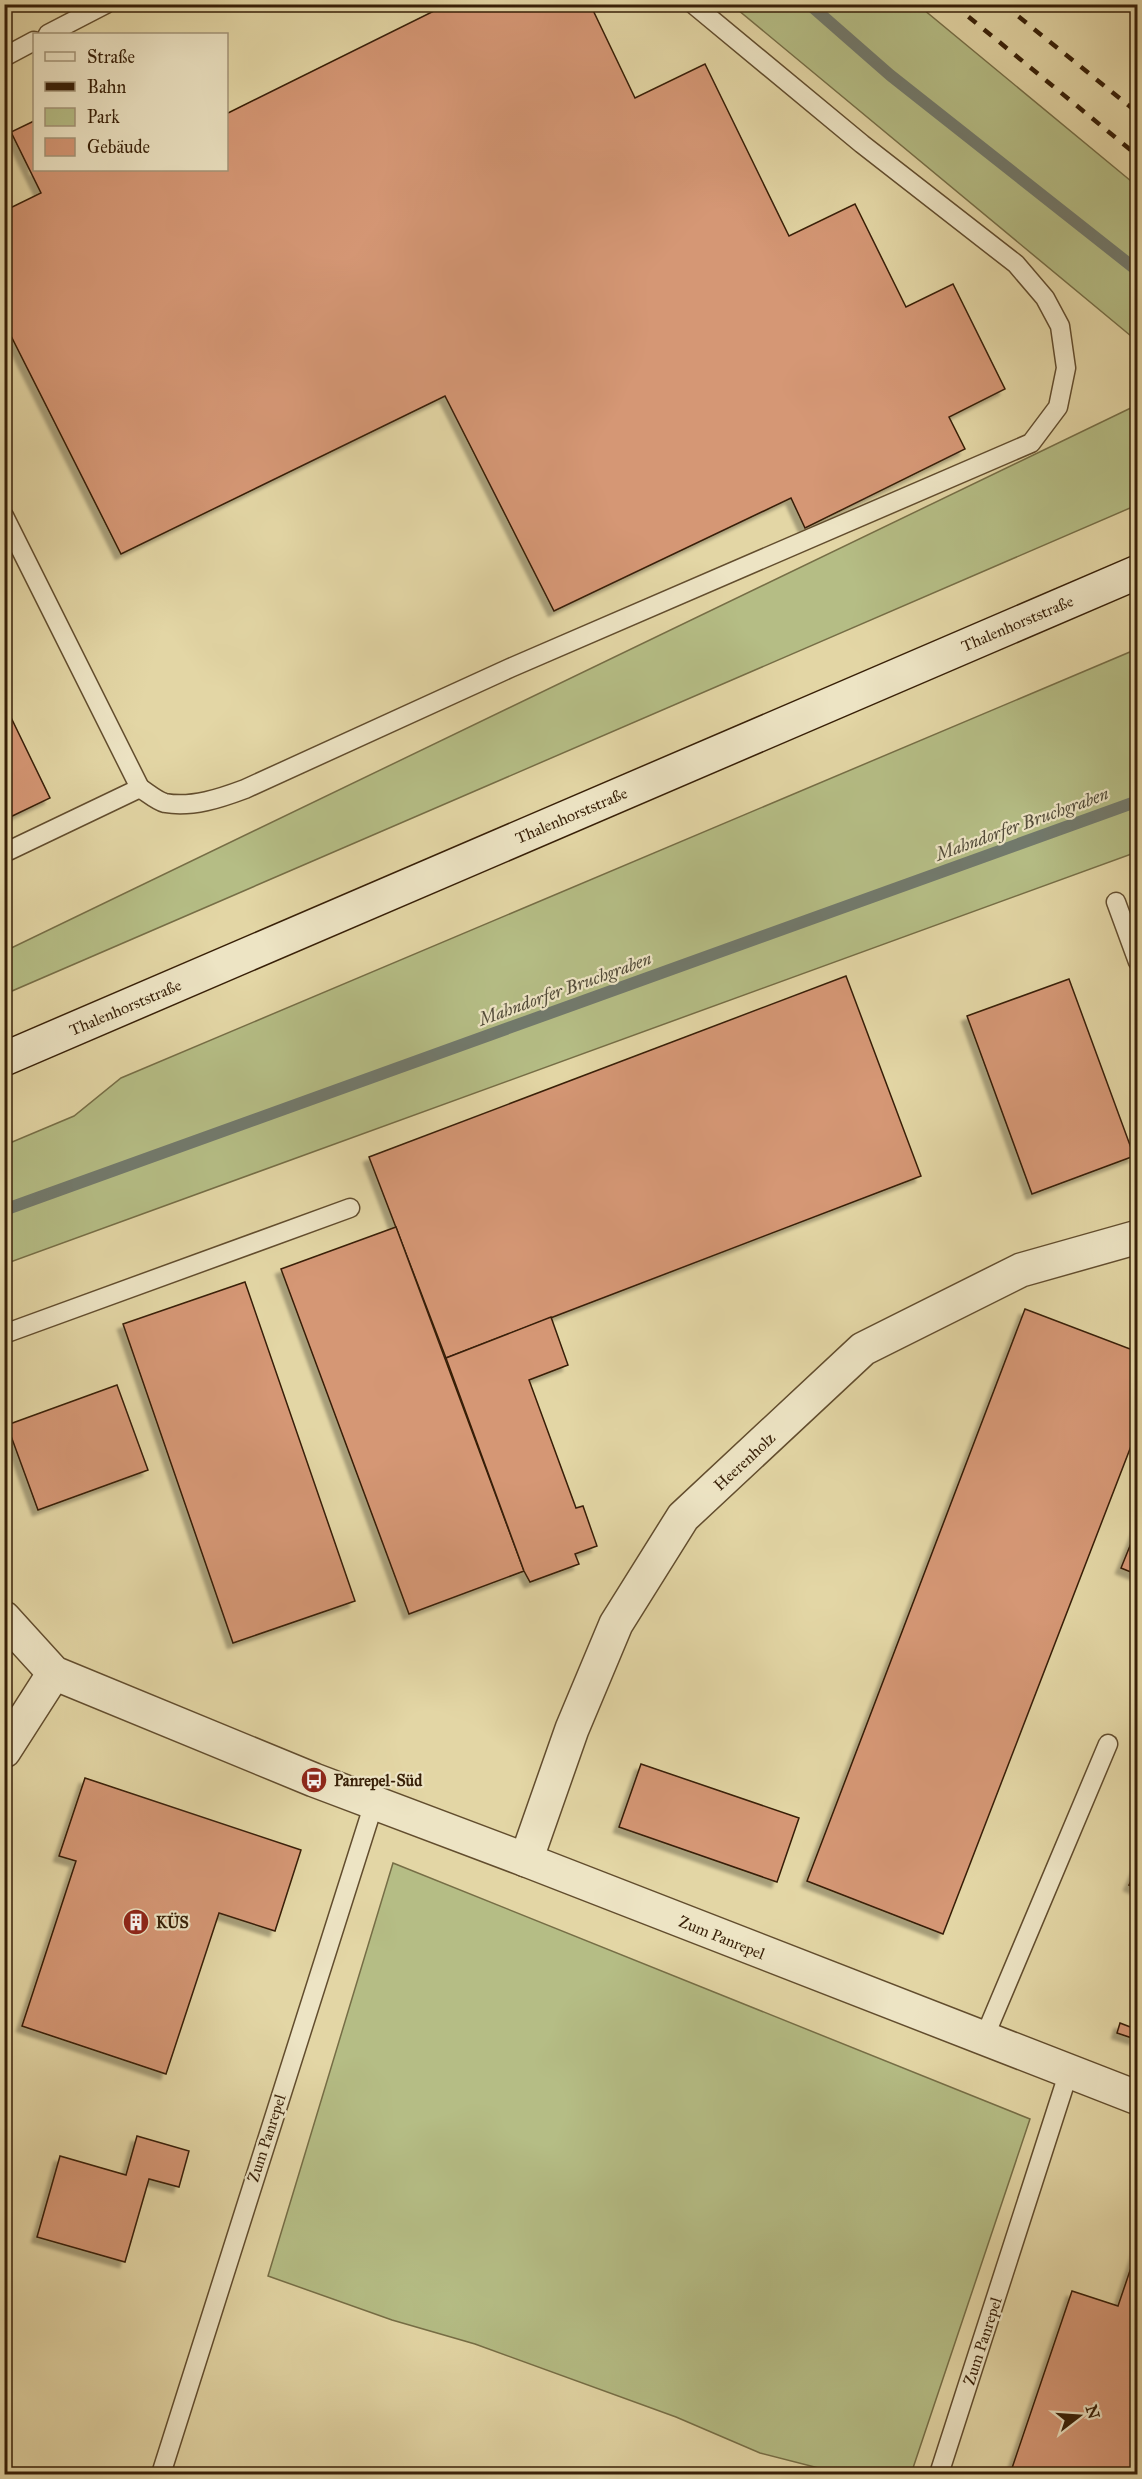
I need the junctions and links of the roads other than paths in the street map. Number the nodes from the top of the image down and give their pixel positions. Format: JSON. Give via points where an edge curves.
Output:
{"nodes":[{"id":1,"x":106,"y":4,"type":"edge"},
{"id":2,"x":693,"y":4,"type":"edge"},
{"id":3,"x":50,"y":33,"type":"edge"},
{"id":4,"x":33,"y":42,"type":"edge"},
{"id":5,"x":4,"y":57,"type":"edge"},
{"id":6,"x":4,"y":516,"type":"edge"},
{"id":7,"x":1137,"y":572,"type":"edge"},
{"id":8,"x":140,"y":788,"type":"junction"},
{"id":9,"x":4,"y":853,"type":"edge"},
{"id":10,"x":1116,"y":902,"type":"dead end"},
{"id":11,"x":1137,"y":962,"type":"edge"},
{"id":12,"x":4,"y":1059,"type":"edge"},
{"id":13,"x":350,"y":1208,"type":"dead end"},
{"id":14,"x":1137,"y":1237,"type":"edge"},
{"id":15,"x":4,"y":1334,"type":"edge"},
{"id":16,"x":4,"y":1618,"type":"edge"},
{"id":17,"x":54,"y":1673,"type":"junction"},
{"id":18,"x":1108,"y":1744,"type":"dead end"},
{"id":19,"x":4,"y":1751,"type":"edge"},
{"id":20,"x":374,"y":1803,"type":"junction"},
{"id":21,"x":526,"y":1860,"type":"junction"},
{"id":22,"x":984,"y":2038,"type":"junction"},
{"id":23,"x":1069,"y":2071,"type":"junction"},
{"id":24,"x":1137,"y":2098,"type":"edge"},
{"id":25,"x":161,"y":2475,"type":"edge"},
{"id":26,"x":939,"y":2475,"type":"edge"}],
"edges":[{"from":1,"to":3,"type":"lane"},
{"from":2,"to":8,"type":"lane","via":[[862,144],[1016,264],[1045,298],[1060,326],[1066,368],[1058,407],[1031,443],[510,668],[245,789],[186,804],[163,802]]},
{"from":4,"to":5,"type":"lane"},
{"from":6,"to":8,"type":"lane"},
{"from":7,"to":12,"type":"street","name":"Thalenhorststraße"},
{"from":8,"to":9,"type":"lane"},
{"from":10,"to":11,"type":"lane"},
{"from":13,"to":15,"type":"lane"},
{"from":14,"to":21,"type":"street","name":"Heerenholz","via":[[1021,1270],[863,1349],[683,1517],[616,1624],[572,1729]]},
{"from":16,"to":17,"type":"street","name":"Zum Panrepel"},
{"from":17,"to":19,"type":"street"},
{"from":17,"to":20,"type":"street","name":"Zum Panrepel"},
{"from":18,"to":22,"type":"lane"},
{"from":20,"to":21,"type":"street","name":"Zum Panrepel"},
{"from":20,"to":25,"type":"lane","name":"Zum Panrepel"},
{"from":21,"to":22,"type":"street","name":"Zum Panrepel"},
{"from":22,"to":23,"type":"street","name":"Zum Panrepel"},
{"from":23,"to":24,"type":"street","name":"Zum Panrepel"},
{"from":23,"to":26,"type":"lane","name":"Zum Panrepel"}]}
